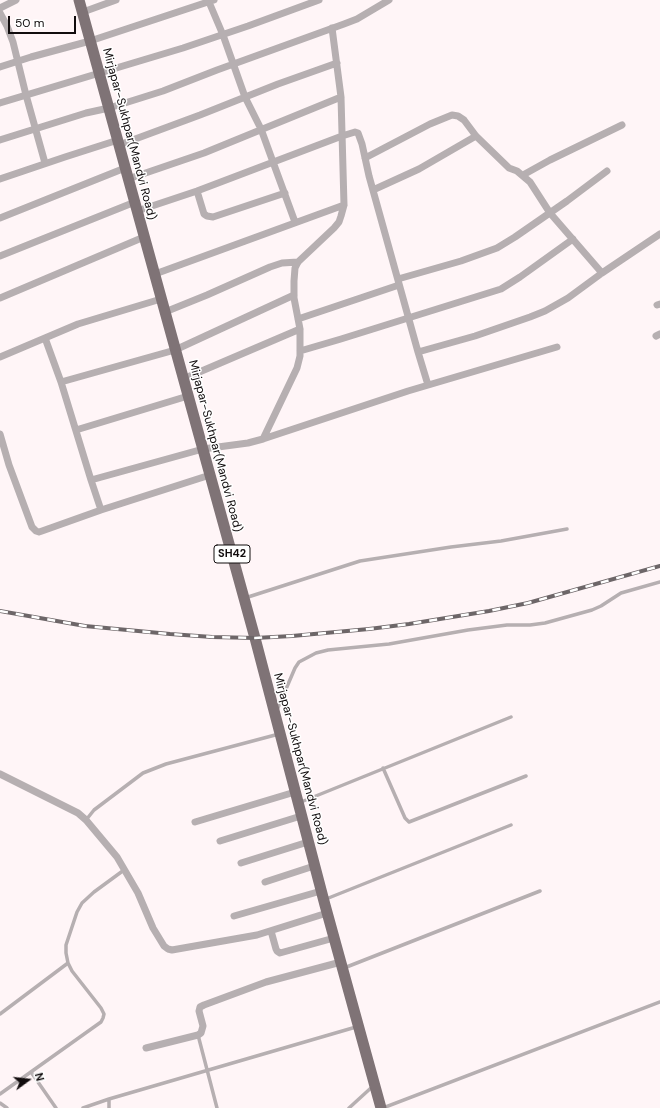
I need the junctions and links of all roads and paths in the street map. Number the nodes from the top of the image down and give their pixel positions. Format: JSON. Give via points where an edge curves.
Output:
{"nodes":[{"id":1,"x":16,"y":0,"type":"edge"},
{"id":2,"x":79,"y":0,"type":"edge"},
{"id":3,"x":116,"y":0,"type":"edge"},
{"id":4,"x":319,"y":0,"type":"edge"},
{"id":5,"x":389,"y":0,"type":"edge"},
{"id":6,"x":212,"y":1,"type":"edge"},
{"id":7,"x":0,"y":8,"type":"edge"},
{"id":8,"x":82,"y":12,"type":"junction"},
{"id":9,"x":0,"y":14,"type":"edge"},
{"id":10,"x":332,"y":28,"type":"junction"},
{"id":11,"x":223,"y":35,"type":"junction"},
{"id":12,"x":90,"y":41,"type":"junction"},
{"id":13,"x":17,"y":61,"type":"junction"},
{"id":14,"x":234,"y":64,"type":"junction"},
{"id":15,"x":337,"y":64,"type":"junction"},
{"id":16,"x":0,"y":67,"type":"edge"},
{"id":17,"x":99,"y":73,"type":"junction"},
{"id":18,"x":26,"y":96,"type":"junction"},
{"id":19,"x":245,"y":97,"type":"junction"},
{"id":20,"x":341,"y":97,"type":"junction"},
{"id":21,"x":0,"y":103,"type":"edge"},
{"id":22,"x":109,"y":108,"type":"junction"},
{"id":23,"x":622,"y":125,"type":"dead end"},
{"id":24,"x":35,"y":128,"type":"junction"},
{"id":25,"x":261,"y":129,"type":"junction"},
{"id":26,"x":342,"y":136,"type":"junction"},
{"id":27,"x":476,"y":136,"type":"junction"},
{"id":28,"x":0,"y":140,"type":"edge"},
{"id":29,"x":118,"y":142,"type":"junction"},
{"id":30,"x":365,"y":158,"type":"junction"},
{"id":31,"x":274,"y":162,"type":"junction"},
{"id":32,"x":45,"y":163,"type":"junction"},
{"id":33,"x":125,"y":168,"type":"junction"},
{"id":34,"x":607,"y":171,"type":"dead end"},
{"id":35,"x":523,"y":175,"type":"junction"},
{"id":36,"x":0,"y":179,"type":"edge"},
{"id":37,"x":128,"y":179,"type":"junction"},
{"id":38,"x":373,"y":190,"type":"junction"},
{"id":39,"x":197,"y":191,"type":"junction"},
{"id":40,"x":285,"y":193,"type":"junction"},
{"id":41,"x":344,"y":205,"type":"junction"},
{"id":42,"x":136,"y":207,"type":"junction"},
{"id":43,"x":550,"y":213,"type":"junction"},
{"id":44,"x":0,"y":218,"type":"edge"},
{"id":45,"x":295,"y":222,"type":"junction"},
{"id":46,"x":660,"y":234,"type":"edge"},
{"id":47,"x":144,"y":237,"type":"junction"},
{"id":48,"x":573,"y":239,"type":"junction"},
{"id":49,"x":0,"y":256,"type":"edge"},
{"id":50,"x":298,"y":262,"type":"junction"},
{"id":51,"x":602,"y":273,"type":"junction"},
{"id":52,"x":155,"y":274,"type":"junction"},
{"id":53,"x":398,"y":282,"type":"junction"},
{"id":54,"x":294,"y":295,"type":"junction"},
{"id":55,"x":0,"y":298,"type":"edge"},
{"id":56,"x":161,"y":299,"type":"junction"},
{"id":57,"x":165,"y":312,"type":"junction"},
{"id":58,"x":409,"y":318,"type":"junction"},
{"id":59,"x":298,"y":319,"type":"junction"},
{"id":60,"x":300,"y":329,"type":"junction"},
{"id":61,"x":45,"y":338,"type":"junction"},
{"id":62,"x":558,"y":347,"type":"dead end"},
{"id":63,"x":175,"y":350,"type":"junction"},
{"id":64,"x":300,"y":351,"type":"junction"},
{"id":65,"x":418,"y":352,"type":"junction"},
{"id":66,"x":0,"y":357,"type":"edge"},
{"id":67,"x":183,"y":379,"type":"junction"},
{"id":68,"x":61,"y":382,"type":"junction"},
{"id":69,"x":428,"y":385,"type":"junction"},
{"id":70,"x":188,"y":396,"type":"junction"},
{"id":71,"x":76,"y":430,"type":"junction"},
{"id":72,"x":0,"y":434,"type":"edge"},
{"id":73,"x":263,"y":440,"type":"junction"},
{"id":74,"x":203,"y":449,"type":"junction"},
{"id":75,"x":210,"y":475,"type":"junction"},
{"id":76,"x":91,"y":480,"type":"junction"},
{"id":77,"x":101,"y":510,"type":"junction"},
{"id":78,"x":567,"y":529,"type":"dead end"},
{"id":79,"x":660,"y":582,"type":"edge"},
{"id":80,"x":244,"y":598,"type":"junction"},
{"id":81,"x":275,"y":715,"type":"junction"},
{"id":82,"x":511,"y":717,"type":"dead end"},
{"id":83,"x":280,"y":734,"type":"junction"},
{"id":84,"x":383,"y":768,"type":"junction"},
{"id":85,"x":0,"y":774,"type":"edge"},
{"id":86,"x":526,"y":776,"type":"dead end"},
{"id":87,"x":296,"y":798,"type":"junction"},
{"id":88,"x":301,"y":816,"type":"junction"},
{"id":89,"x":86,"y":820,"type":"junction"},
{"id":90,"x":195,"y":822,"type":"dead end"},
{"id":91,"x":511,"y":825,"type":"dead end"},
{"id":92,"x":220,"y":841,"type":"dead end"},
{"id":93,"x":308,"y":842,"type":"junction"},
{"id":94,"x":241,"y":863,"type":"dead end"},
{"id":95,"x":314,"y":866,"type":"junction"},
{"id":96,"x":125,"y":870,"type":"junction"},
{"id":97,"x":265,"y":882,"type":"dead end"},
{"id":98,"x":540,"y":891,"type":"dead end"},
{"id":99,"x":322,"y":895,"type":"junction"},
{"id":100,"x":327,"y":914,"type":"junction"},
{"id":101,"x":234,"y":916,"type":"dead end"},
{"id":102,"x":271,"y":931,"type":"junction"},
{"id":103,"x":334,"y":938,"type":"junction"},
{"id":104,"x":68,"y":963,"type":"junction"},
{"id":105,"x":342,"y":965,"type":"junction"},
{"id":106,"x":660,"y":1002,"type":"edge"},
{"id":107,"x":0,"y":1014,"type":"edge"},
{"id":108,"x":359,"y":1026,"type":"junction"},
{"id":109,"x":198,"y":1035,"type":"junction"},
{"id":110,"x":146,"y":1048,"type":"dead end"},
{"id":111,"x":208,"y":1070,"type":"junction"},
{"id":112,"x":31,"y":1072,"type":"junction"},
{"id":113,"x":375,"y":1085,"type":"junction"},
{"id":114,"x":0,"y":1094,"type":"edge"},
{"id":115,"x":109,"y":1099,"type":"junction"},
{"id":116,"x":0,"y":1103,"type":"edge"},
{"id":117,"x":7,"y":1108,"type":"edge"},
{"id":118,"x":56,"y":1108,"type":"edge"},
{"id":119,"x":83,"y":1108,"type":"edge"},
{"id":120,"x":108,"y":1108,"type":"edge"},
{"id":121,"x":217,"y":1108,"type":"edge"},
{"id":122,"x":349,"y":1108,"type":"edge"},
{"id":123,"x":382,"y":1108,"type":"edge"}],
"edges":[{"from":1,"to":7,"type":"street"},
{"from":2,"to":8,"type":"main road","name":"Mirjapar-Sukhpar(Mandvi Road)","number":"SH42"},
{"from":3,"to":8,"type":"street"},
{"from":4,"to":11,"type":"street"},
{"from":5,"to":10,"type":"street","via":[[357,19]]},
{"from":6,"to":11,"type":"street"},
{"from":6,"to":12,"type":"street"},
{"from":8,"to":12,"type":"main road","name":"Mirjapar-Sukhpar(Mandvi Road)","number":"SH42"},
{"from":9,"to":13,"type":"street","via":[[13,42]]},
{"from":10,"to":14,"type":"street"},
{"from":10,"to":15,"type":"street"},
{"from":11,"to":14,"type":"street"},
{"from":11,"to":17,"type":"street"},
{"from":12,"to":13,"type":"street"},
{"from":12,"to":17,"type":"main road","name":"Mirjapar-Sukhpar(Mandvi Road)","number":"SH42"},
{"from":13,"to":16,"type":"street"},
{"from":13,"to":18,"type":"street"},
{"from":14,"to":19,"type":"street"},
{"from":14,"to":22,"type":"street"},
{"from":15,"to":19,"type":"street"},
{"from":15,"to":20,"type":"street"},
{"from":17,"to":18,"type":"street"},
{"from":17,"to":22,"type":"main road","name":"Mirjapar-Sukhpar(Mandvi Road)","number":"SH42"},
{"from":18,"to":21,"type":"street"},
{"from":18,"to":24,"type":"street"},
{"from":19,"to":25,"type":"street"},
{"from":19,"to":29,"type":"street"},
{"from":20,"to":25,"type":"street"},
{"from":20,"to":26,"type":"street"},
{"from":22,"to":24,"type":"street"},
{"from":22,"to":29,"type":"main road","name":"Mirjapar-Sukhpar(Mandvi Road)","number":"SH42"},
{"from":23,"to":35,"type":"street"},
{"from":24,"to":28,"type":"street"},
{"from":24,"to":32,"type":"street"},
{"from":25,"to":31,"type":"street"},
{"from":25,"to":37,"type":"street","via":[[204,153]]},
{"from":26,"to":30,"type":"street","via":[[358,133]]},
{"from":26,"to":31,"type":"street"},
{"from":26,"to":41,"type":"street"},
{"from":27,"to":30,"type":"street","via":[[464,120],[452,115]]},
{"from":27,"to":35,"type":"street","via":[[509,168]]},
{"from":27,"to":38,"type":"street","via":[[419,169]]},
{"from":29,"to":32,"type":"street"},
{"from":29,"to":33,"type":"main road","name":"Mirjapar-Sukhpar(Mandvi Road)","number":"SH42"},
{"from":30,"to":38,"type":"street"},
{"from":31,"to":39,"type":"street"},
{"from":31,"to":40,"type":"street"},
{"from":32,"to":36,"type":"street"},
{"from":33,"to":37,"type":"main road","name":"Mirjapar-Sukhpar(Mandvi Road)","number":"SH42"},
{"from":33,"to":44,"type":"street"},
{"from":34,"to":43,"type":"street"},
{"from":35,"to":43,"type":"street"},
{"from":37,"to":42,"type":"main road","name":"Mirjapar-Sukhpar(Mandvi Road)","number":"SH42"},
{"from":38,"to":53,"type":"street"},
{"from":39,"to":40,"type":"street","via":[[204,214],[213,217]]},
{"from":39,"to":42,"type":"street"},
{"from":40,"to":45,"type":"street"},
{"from":41,"to":45,"type":"street"},
{"from":41,"to":50,"type":"street","via":[[334,228]]},
{"from":42,"to":47,"type":"main road","name":"Mirjapar-Sukhpar(Mandvi Road)","number":"SH42"},
{"from":42,"to":49,"type":"street"},
{"from":43,"to":48,"type":"street"},
{"from":43,"to":53,"type":"street","via":[[497,248]]},
{"from":45,"to":52,"type":"street"},
{"from":46,"to":51,"type":"street"},
{"from":47,"to":52,"type":"main road","name":"Mirjapar-Sukhpar(Mandvi Road)","number":"SH42"},
{"from":47,"to":55,"type":"street"},
{"from":48,"to":51,"type":"street"},
{"from":48,"to":58,"type":"street","via":[[501,289]]},
{"from":50,"to":54,"type":"street","via":[[295,268]]},
{"from":50,"to":57,"type":"street","via":[[270,267]]},
{"from":51,"to":65,"type":"street","via":[[545,311],[475,336]]},
{"from":52,"to":56,"type":"main road","name":"Mirjapar-Sukhpar(Mandvi Road)","number":"SH42"},
{"from":53,"to":58,"type":"street"},
{"from":53,"to":59,"type":"street"},
{"from":54,"to":59,"type":"street"},
{"from":54,"to":63,"type":"street"},
{"from":56,"to":57,"type":"main road","name":"Mirjapar-Sukhpar(Mandvi Road)","number":"SH42"},
{"from":56,"to":61,"type":"street","via":[[78,324]]},
{"from":57,"to":63,"type":"main road","name":"Mirjapar-Sukhpar(Mandvi Road)","number":"SH42"},
{"from":58,"to":64,"type":"street"},
{"from":58,"to":65,"type":"street"},
{"from":59,"to":60,"type":"street"},
{"from":60,"to":64,"type":"street"},
{"from":60,"to":67,"type":"street"},
{"from":61,"to":66,"type":"street"},
{"from":61,"to":68,"type":"street"},
{"from":62,"to":69,"type":"street"},
{"from":63,"to":67,"type":"main road","name":"Mirjapar-Sukhpar(Mandvi Road)","number":"SH42"},
{"from":63,"to":68,"type":"street"},
{"from":64,"to":73,"type":"street","via":[[297,368]]},
{"from":65,"to":69,"type":"street"},
{"from":67,"to":70,"type":"main road","name":"Mirjapar-Sukhpar(Mandvi Road)","number":"SH42"},
{"from":68,"to":71,"type":"street"},
{"from":69,"to":73,"type":"street"},
{"from":70,"to":71,"type":"street"},
{"from":70,"to":74,"type":"main road","name":"Mirjapar-Sukhpar(Mandvi Road)","number":"SH42"},
{"from":71,"to":76,"type":"street"},
{"from":72,"to":77,"type":"street","via":[[29,520],[36,531]]},
{"from":73,"to":74,"type":"street"},
{"from":74,"to":75,"type":"main road","name":"Mirjapar-Sukhpar(Mandvi Road)","number":"SH42"},
{"from":74,"to":76,"type":"street"},
{"from":75,"to":77,"type":"street"},
{"from":75,"to":80,"type":"main road","name":"Mirjapar-Sukhpar(Mandvi Road)","number":"SH42"},
{"from":76,"to":77,"type":"street"},
{"from":78,"to":80,"type":"lane","via":[[360,561]]},
{"from":79,"to":81,"type":"lane","via":[[630,589],[592,610],[545,623],[468,630],[389,644],[316,653],[299,662],[295,668]]},
{"from":80,"to":81,"type":"main road","name":"Mirjapar-Sukhpar(Mandvi Road)","number":"SH42"},
{"from":81,"to":83,"type":"main road","name":"Mirjapar-Sukhpar(Mandvi Road)","number":"SH42"},
{"from":82,"to":84,"type":"lane"},
{"from":83,"to":87,"type":"main road","name":"Mirjapar-Sukhpar(Mandvi Road)","number":"SH42"},
{"from":83,"to":89,"type":"lane","via":[[166,764],[144,773],[94,810]]},
{"from":84,"to":86,"type":"lane","via":[[409,822]]},
{"from":84,"to":87,"type":"lane"},
{"from":85,"to":89,"type":"street","via":[[78,813]]},
{"from":87,"to":88,"type":"main road","name":"Mirjapar-Sukhpar(Mandvi Road)","number":"SH42"},
{"from":87,"to":90,"type":"street"},
{"from":88,"to":92,"type":"street"},
{"from":88,"to":93,"type":"main road","name":"Mirjapar-Sukhpar(Mandvi Road)","number":"SH42"},
{"from":89,"to":96,"type":"street"},
{"from":91,"to":99,"type":"lane"},
{"from":93,"to":94,"type":"street"},
{"from":93,"to":95,"type":"main road","name":"Mirjapar-Sukhpar(Mandvi Road)","number":"SH42"},
{"from":95,"to":97,"type":"street"},
{"from":95,"to":99,"type":"main road","name":"Mirjapar-Sukhpar(Mandvi Road)","number":"SH42"},
{"from":96,"to":102,"type":"street","via":[[153,928],[168,949]]},
{"from":96,"to":104,"type":"lane","via":[[82,903],[66,945]]},
{"from":98,"to":105,"type":"lane"},
{"from":99,"to":100,"type":"main road","name":"Mirjapar-Sukhpar(Mandvi Road)","number":"SH42"},
{"from":99,"to":101,"type":"street"},
{"from":100,"to":102,"type":"street"},
{"from":100,"to":103,"type":"main road","name":"Mirjapar-Sukhpar(Mandvi Road)","number":"SH42"},
{"from":102,"to":103,"type":"street","via":[[277,952],[280,953]]},
{"from":103,"to":105,"type":"main road","name":"Mirjapar-Sukhpar(Mandvi Road)","number":"SH42"},
{"from":104,"to":107,"type":"lane"},
{"from":104,"to":112,"type":"lane","via":[[101,1008],[103,1018]]},
{"from":105,"to":108,"type":"main road","name":"Mirjapar-Sukhpar(Mandvi Road)","number":"SH42"},
{"from":105,"to":109,"type":"street","via":[[266,982],[204,1005],[199,1011],[203,1026]]},
{"from":106,"to":123,"type":"lane"},
{"from":108,"to":111,"type":"lane"},
{"from":108,"to":113,"type":"main road","name":"Mirjapar-Sukhpar(Mandvi Road)","number":"SH42"},
{"from":109,"to":110,"type":"street"},
{"from":109,"to":111,"type":"lane"},
{"from":111,"to":115,"type":"lane"},
{"from":111,"to":121,"type":"lane"},
{"from":112,"to":114,"type":"lane"},
{"from":112,"to":118,"type":"lane"},
{"from":113,"to":122,"type":"lane"},
{"from":113,"to":123,"type":"main road","name":"Mirjapar-Sukhpar(Mandvi Road)","number":"SH42"},
{"from":115,"to":119,"type":"lane"},
{"from":115,"to":120,"type":"lane"},
{"from":116,"to":117,"type":"lane"}]}
